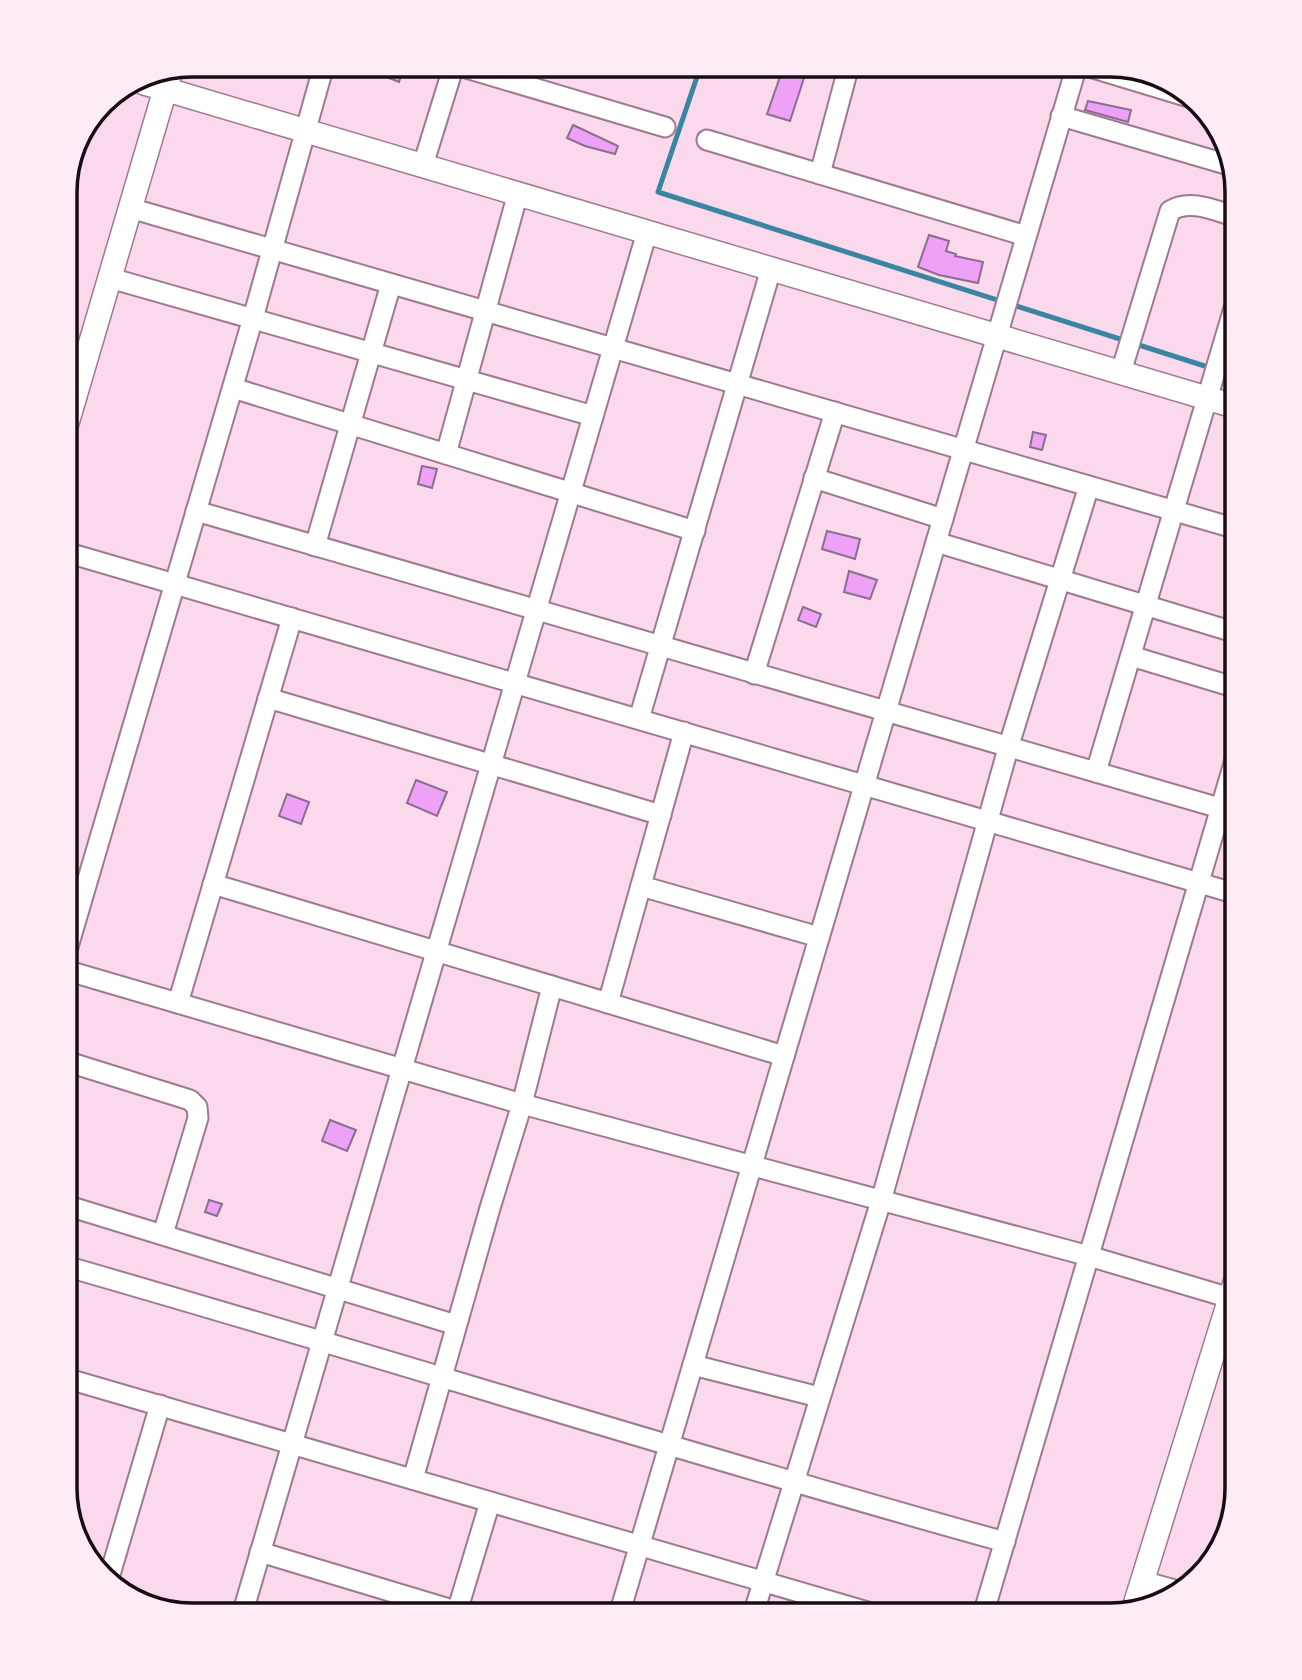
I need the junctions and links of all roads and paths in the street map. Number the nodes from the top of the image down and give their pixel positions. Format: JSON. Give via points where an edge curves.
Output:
{"nodes":[{"id":1,"x":321,"y":77,"type":"edge"},
{"id":2,"x":451,"y":77,"type":"edge"},
{"id":3,"x":496,"y":77,"type":"edge"},
{"id":4,"x":846,"y":77,"type":"edge"},
{"id":5,"x":1073,"y":77,"type":"edge"},
{"id":6,"x":1130,"y":79,"type":"edge"},
{"id":7,"x":160,"y":82,"type":"edge"},
{"id":8,"x":161,"y":82,"type":"edge"},
{"id":9,"x":1158,"y":88,"type":"edge"},
{"id":10,"x":1061,"y":116,"type":"junction"},
{"id":11,"x":665,"y":127,"type":"dead end"},
{"id":12,"x":306,"y":131,"type":"junction"},
{"id":13,"x":707,"y":140,"type":"dead end"},
{"id":14,"x":1221,"y":163,"type":"edge"},
{"id":15,"x":423,"y":165,"type":"junction"},
{"id":16,"x":820,"y":174,"type":"junction"},
{"id":17,"x":518,"y":193,"type":"junction"},
{"id":18,"x":130,"y":208,"type":"junction"},
{"id":19,"x":1225,"y":214,"type":"edge"},
{"id":20,"x":648,"y":232,"type":"junction"},
{"id":21,"x":1026,"y":236,"type":"junction"},
{"id":22,"x":273,"y":250,"type":"junction"},
{"id":23,"x":771,"y":269,"type":"junction"},
{"id":24,"x":110,"y":278,"type":"junction"},
{"id":25,"x":391,"y":284,"type":"junction"},
{"id":26,"x":486,"y":311,"type":"junction"},
{"id":27,"x":253,"y":318,"type":"junction"},
{"id":28,"x":997,"y":335,"type":"junction"},
{"id":29,"x":1225,"y":339,"type":"edge"},
{"id":30,"x":614,"y":348,"type":"junction"},
{"id":31,"x":371,"y":351,"type":"junction"},
{"id":32,"x":1121,"y":372,"type":"junction"},
{"id":33,"x":467,"y":379,"type":"junction"},
{"id":34,"x":738,"y":384,"type":"junction"},
{"id":35,"x":233,"y":388,"type":"junction"},
{"id":36,"x":77,"y":389,"type":"edge"},
{"id":37,"x":1208,"y":398,"type":"junction"},
{"id":38,"x":1225,"y":403,"type":"edge"},
{"id":39,"x":835,"y":412,"type":"junction"},
{"id":40,"x":593,"y":416,"type":"junction"},
{"id":41,"x":349,"y":424,"type":"junction"},
{"id":42,"x":963,"y":449,"type":"junction"},
{"id":43,"x":446,"y":454,"type":"junction"},
{"id":44,"x":814,"y":478,"type":"junction"},
{"id":45,"x":1089,"y":486,"type":"junction"},
{"id":46,"x":571,"y":493,"type":"junction"},
{"id":47,"x":1175,"y":510,"type":"junction"},
{"id":48,"x":196,"y":511,"type":"junction"},
{"id":49,"x":943,"y":519,"type":"junction"},
{"id":50,"x":1225,"y":525,"type":"edge"},
{"id":51,"x":695,"y":531,"type":"junction"},
{"id":52,"x":936,"y":542,"type":"junction"},
{"id":53,"x":315,"y":546,"type":"junction"},
{"id":54,"x":77,"y":555,"type":"edge"},
{"id":55,"x":1061,"y":578,"type":"junction"},
{"id":56,"x":175,"y":584,"type":"junction"},
{"id":57,"x":1146,"y":605,"type":"junction"},
{"id":58,"x":535,"y":611,"type":"junction"},
{"id":59,"x":292,"y":618,"type":"junction"},
{"id":60,"x":1225,"y":629,"type":"edge"},
{"id":61,"x":660,"y":648,"type":"junction"},
{"id":62,"x":1131,"y":656,"type":"junction"},
{"id":63,"x":754,"y":674,"type":"junction"},
{"id":64,"x":515,"y":683,"type":"junction"},
{"id":65,"x":1225,"y":684,"type":"edge"},
{"id":66,"x":268,"y":698,"type":"junction"},
{"id":67,"x":885,"y":711,"type":"junction"},
{"id":68,"x":639,"y":719,"type":"junction"},
{"id":69,"x":684,"y":732,"type":"junction"},
{"id":70,"x":1009,"y":745,"type":"junction"},
{"id":71,"x":491,"y":764,"type":"junction"},
{"id":72,"x":1096,"y":772,"type":"junction"},
{"id":73,"x":864,"y":785,"type":"junction"},
{"id":74,"x":1225,"y":810,"type":"edge"},
{"id":75,"x":661,"y":815,"type":"junction"},
{"id":76,"x":1225,"y":820,"type":"edge"},
{"id":77,"x":989,"y":821,"type":"junction"},
{"id":78,"x":1198,"y":883,"type":"junction"},
{"id":79,"x":214,"y":884,"type":"junction"},
{"id":80,"x":641,"y":886,"type":"junction"},
{"id":81,"x":1225,"y":891,"type":"edge"},
{"id":82,"x":77,"y":916,"type":"edge"},
{"id":83,"x":819,"y":937,"type":"junction"},
{"id":84,"x":436,"y":951,"type":"junction"},
{"id":85,"x":77,"y":974,"type":"edge"},
{"id":86,"x":552,"y":986,"type":"junction"},
{"id":87,"x":178,"y":1003,"type":"junction"},
{"id":88,"x":608,"y":1003,"type":"junction"},
{"id":89,"x":784,"y":1056,"type":"junction"},
{"id":90,"x":77,"y":1065,"type":"edge"},
{"id":91,"x":402,"y":1068,"type":"junction"},
{"id":92,"x":522,"y":1104,"type":"junction"},
{"id":93,"x":752,"y":1166,"type":"junction"},
{"id":94,"x":881,"y":1201,"type":"junction"},
{"id":95,"x":77,"y":1209,"type":"edge"},
{"id":96,"x":163,"y":1234,"type":"junction"},
{"id":97,"x":1089,"y":1256,"type":"junction"},
{"id":98,"x":77,"y":1270,"type":"edge"},
{"id":99,"x":1225,"y":1289,"type":"edge"},
{"id":100,"x":337,"y":1290,"type":"junction"},
{"id":101,"x":1225,"y":1322,"type":"edge"},
{"id":102,"x":456,"y":1325,"type":"junction"},
{"id":103,"x":322,"y":1341,"type":"junction"},
{"id":104,"x":693,"y":1365,"type":"junction"},
{"id":105,"x":442,"y":1376,"type":"junction"},
{"id":106,"x":77,"y":1381,"type":"edge"},
{"id":107,"x":820,"y":1397,"type":"junction"},
{"id":108,"x":160,"y":1405,"type":"junction"},
{"id":109,"x":292,"y":1444,"type":"junction"},
{"id":110,"x":669,"y":1446,"type":"junction"},
{"id":111,"x":413,"y":1479,"type":"junction"},
{"id":112,"x":794,"y":1481,"type":"junction"},
{"id":113,"x":490,"y":1502,"type":"junction"},
{"id":114,"x":1004,"y":1542,"type":"junction"},
{"id":115,"x":639,"y":1545,"type":"junction"},
{"id":116,"x":260,"y":1552,"type":"junction"},
{"id":117,"x":111,"y":1570,"type":"edge"},
{"id":118,"x":1142,"y":1581,"type":"junction"},
{"id":119,"x":763,"y":1582,"type":"junction"},
{"id":120,"x":1167,"y":1588,"type":"edge"},
{"id":121,"x":1136,"y":1600,"type":"edge"},
{"id":122,"x":245,"y":1603,"type":"edge"},
{"id":123,"x":425,"y":1603,"type":"edge"},
{"id":124,"x":463,"y":1603,"type":"edge"},
{"id":125,"x":622,"y":1603,"type":"edge"},
{"id":126,"x":757,"y":1603,"type":"edge"},
{"id":127,"x":836,"y":1603,"type":"edge"},
{"id":128,"x":986,"y":1603,"type":"edge"}],
"edges":[{"from":1,"to":12,"type":"street"},
{"from":2,"to":15,"type":"street"},
{"from":3,"to":11,"type":"street"},
{"from":4,"to":16,"type":"street"},
{"from":5,"to":10,"type":"street"},
{"from":6,"to":9,"type":"street"},
{"from":7,"to":18,"type":"street"},
{"from":8,"to":12,"type":"street"},
{"from":10,"to":14,"type":"street"},
{"from":10,"to":21,"type":"street"},
{"from":12,"to":15,"type":"street"},
{"from":12,"to":22,"type":"street"},
{"from":13,"to":16,"type":"street"},
{"from":15,"to":17,"type":"street"},
{"from":16,"to":21,"type":"street"},
{"from":17,"to":20,"type":"street"},
{"from":17,"to":26,"type":"street"},
{"from":18,"to":22,"type":"street"},
{"from":18,"to":24,"type":"street"},
{"from":19,"to":32,"type":"street","via":[[1189,204],[1170,211]]},
{"from":20,"to":23,"type":"street"},
{"from":20,"to":30,"type":"street"},
{"from":21,"to":28,"type":"street"},
{"from":22,"to":25,"type":"street"},
{"from":22,"to":27,"type":"street"},
{"from":23,"to":28,"type":"street"},
{"from":23,"to":34,"type":"street"},
{"from":24,"to":27,"type":"street"},
{"from":24,"to":36,"type":"street"},
{"from":25,"to":26,"type":"street"},
{"from":25,"to":31,"type":"street"},
{"from":26,"to":30,"type":"street"},
{"from":26,"to":33,"type":"street"},
{"from":27,"to":31,"type":"street"},
{"from":27,"to":35,"type":"street"},
{"from":28,"to":32,"type":"street"},
{"from":28,"to":42,"type":"street"},
{"from":29,"to":37,"type":"street"},
{"from":30,"to":34,"type":"street"},
{"from":30,"to":40,"type":"street"},
{"from":31,"to":33,"type":"street"},
{"from":31,"to":41,"type":"street"},
{"from":32,"to":37,"type":"street"},
{"from":33,"to":40,"type":"street"},
{"from":33,"to":43,"type":"street"},
{"from":34,"to":39,"type":"street"},
{"from":34,"to":51,"type":"street"},
{"from":35,"to":41,"type":"street"},
{"from":35,"to":48,"type":"street"},
{"from":37,"to":38,"type":"street"},
{"from":37,"to":47,"type":"street"},
{"from":39,"to":42,"type":"street"},
{"from":39,"to":44,"type":"street"},
{"from":40,"to":46,"type":"street"},
{"from":41,"to":43,"type":"street"},
{"from":41,"to":53,"type":"street"},
{"from":42,"to":45,"type":"street"},
{"from":42,"to":49,"type":"street"},
{"from":43,"to":46,"type":"street"},
{"from":44,"to":49,"type":"street"},
{"from":44,"to":63,"type":"street"},
{"from":45,"to":47,"type":"street"},
{"from":45,"to":55,"type":"street"},
{"from":46,"to":51,"type":"street"},
{"from":46,"to":58,"type":"street"},
{"from":47,"to":50,"type":"street"},
{"from":47,"to":57,"type":"street"},
{"from":48,"to":53,"type":"street"},
{"from":48,"to":56,"type":"street"},
{"from":49,"to":52,"type":"street"},
{"from":51,"to":61,"type":"street"},
{"from":52,"to":55,"type":"street"},
{"from":52,"to":67,"type":"street"},
{"from":53,"to":58,"type":"street"},
{"from":54,"to":56,"type":"street"},
{"from":55,"to":57,"type":"street"},
{"from":55,"to":70,"type":"street"},
{"from":56,"to":59,"type":"street"},
{"from":56,"to":82,"type":"street"},
{"from":57,"to":60,"type":"street"},
{"from":57,"to":62,"type":"street"},
{"from":58,"to":61,"type":"street"},
{"from":58,"to":64,"type":"street"},
{"from":59,"to":64,"type":"street"},
{"from":59,"to":66,"type":"street"},
{"from":61,"to":63,"type":"street"},
{"from":61,"to":68,"type":"street"},
{"from":62,"to":65,"type":"street"},
{"from":62,"to":72,"type":"street"},
{"from":63,"to":67,"type":"street"},
{"from":64,"to":68,"type":"street"},
{"from":64,"to":71,"type":"street"},
{"from":66,"to":71,"type":"street"},
{"from":66,"to":79,"type":"street"},
{"from":67,"to":70,"type":"street"},
{"from":67,"to":73,"type":"street"},
{"from":68,"to":69,"type":"street"},
{"from":69,"to":73,"type":"street"},
{"from":69,"to":75,"type":"street"},
{"from":70,"to":72,"type":"street"},
{"from":70,"to":77,"type":"street"},
{"from":71,"to":75,"type":"street"},
{"from":71,"to":84,"type":"street"},
{"from":72,"to":74,"type":"street"},
{"from":73,"to":77,"type":"street"},
{"from":73,"to":83,"type":"street"},
{"from":75,"to":80,"type":"street"},
{"from":76,"to":78,"type":"street"},
{"from":77,"to":78,"type":"street"},
{"from":77,"to":94,"type":"street"},
{"from":78,"to":81,"type":"street"},
{"from":78,"to":97,"type":"street"},
{"from":79,"to":84,"type":"street"},
{"from":79,"to":87,"type":"street"},
{"from":80,"to":83,"type":"street"},
{"from":80,"to":88,"type":"street"},
{"from":83,"to":89,"type":"street"},
{"from":84,"to":86,"type":"street"},
{"from":84,"to":91,"type":"street"},
{"from":85,"to":87,"type":"street"},
{"from":86,"to":88,"type":"street"},
{"from":86,"to":92,"type":"street"},
{"from":87,"to":91,"type":"street"},
{"from":88,"to":89,"type":"street"},
{"from":89,"to":93,"type":"street"},
{"from":90,"to":96,"type":"street","via":[[190,1100],[197,1107],[198,1118]]},
{"from":91,"to":92,"type":"street"},
{"from":91,"to":100,"type":"street"},
{"from":92,"to":93,"type":"street"},
{"from":92,"to":102,"type":"street"},
{"from":93,"to":94,"type":"street"},
{"from":93,"to":104,"type":"street"},
{"from":94,"to":97,"type":"street"},
{"from":94,"to":107,"type":"street"},
{"from":95,"to":96,"type":"street"},
{"from":96,"to":100,"type":"street"},
{"from":97,"to":99,"type":"street"},
{"from":97,"to":114,"type":"street"},
{"from":98,"to":103,"type":"street"},
{"from":100,"to":102,"type":"street"},
{"from":100,"to":103,"type":"street"},
{"from":101,"to":118,"type":"street"},
{"from":102,"to":105,"type":"street"},
{"from":103,"to":105,"type":"street"},
{"from":103,"to":109,"type":"street"},
{"from":104,"to":107,"type":"street"},
{"from":104,"to":110,"type":"street"},
{"from":105,"to":110,"type":"street"},
{"from":105,"to":111,"type":"street"},
{"from":106,"to":108,"type":"street"},
{"from":107,"to":112,"type":"street"},
{"from":108,"to":109,"type":"street"},
{"from":108,"to":117,"type":"street"},
{"from":109,"to":111,"type":"street"},
{"from":109,"to":116,"type":"street"},
{"from":110,"to":112,"type":"street"},
{"from":110,"to":115,"type":"street"},
{"from":111,"to":113,"type":"street"},
{"from":112,"to":114,"type":"street"},
{"from":112,"to":119,"type":"street"},
{"from":113,"to":115,"type":"street"},
{"from":113,"to":124,"type":"street"},
{"from":114,"to":128,"type":"street"},
{"from":115,"to":119,"type":"street"},
{"from":115,"to":125,"type":"street"},
{"from":116,"to":122,"type":"street"},
{"from":116,"to":123,"type":"street"},
{"from":118,"to":120,"type":"street"},
{"from":118,"to":121,"type":"street"},
{"from":119,"to":126,"type":"street"},
{"from":119,"to":127,"type":"street"}]}
